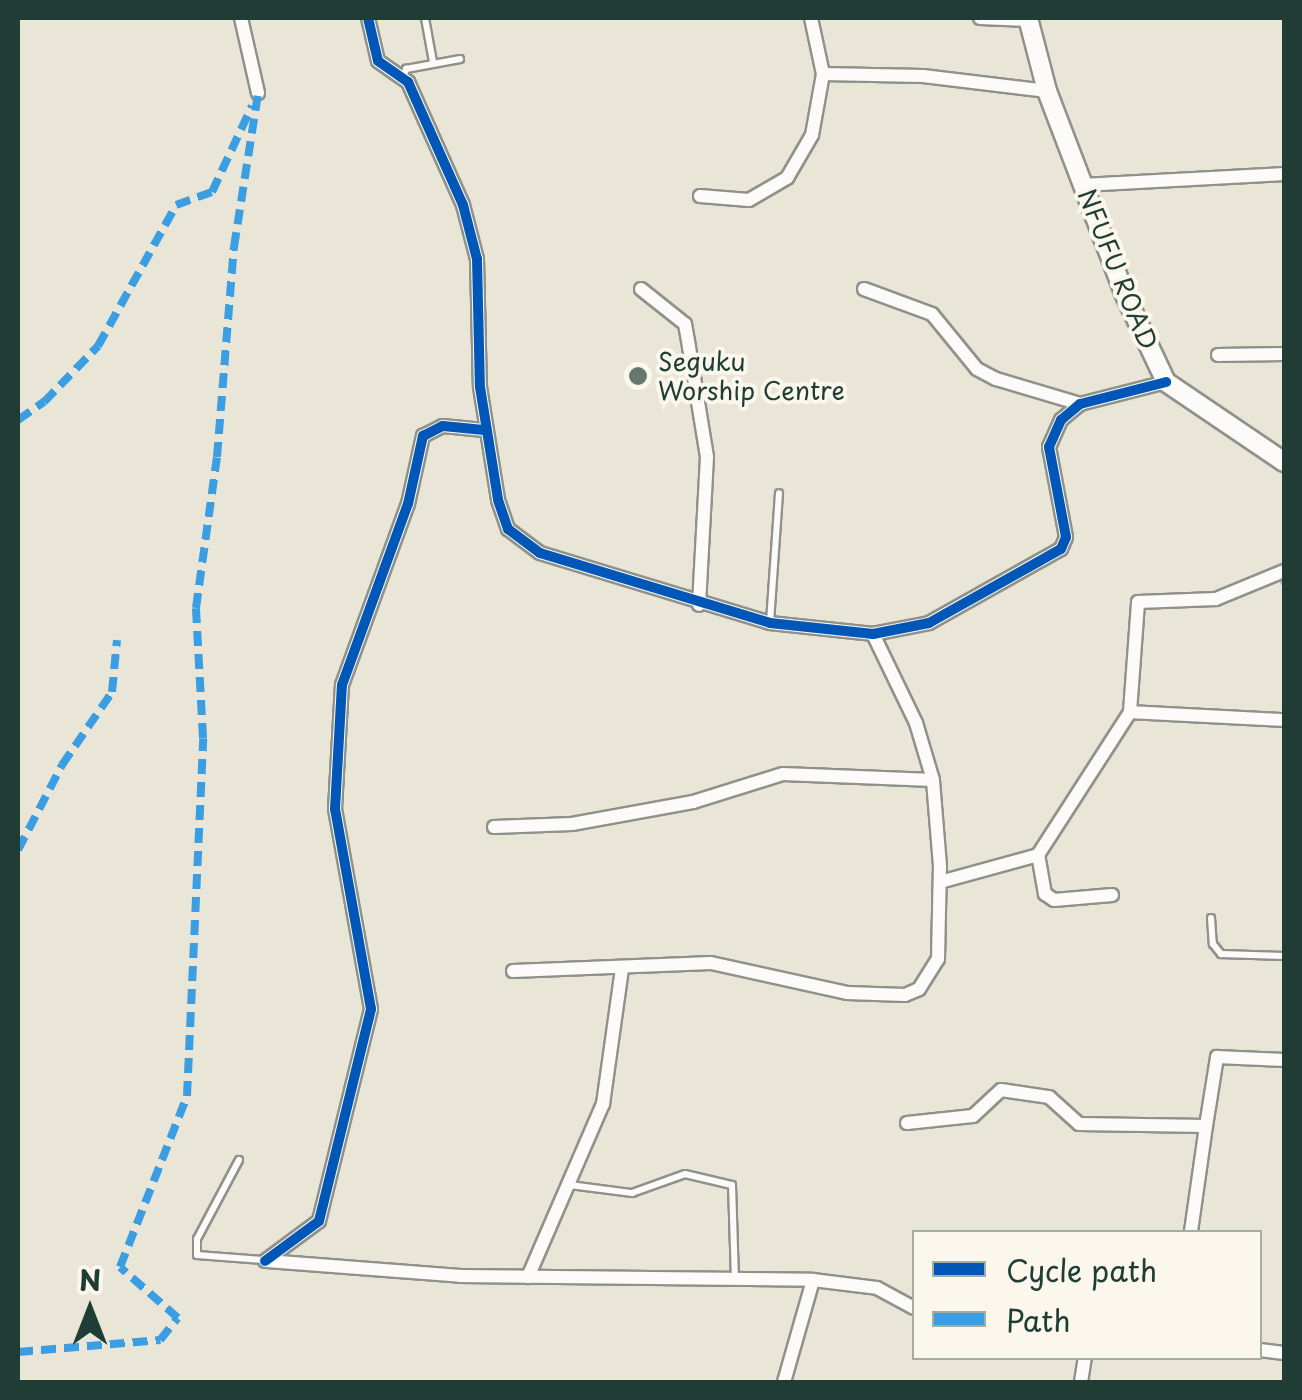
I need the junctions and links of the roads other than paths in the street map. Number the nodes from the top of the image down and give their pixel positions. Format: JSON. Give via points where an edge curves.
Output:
{"nodes":[{"id":1,"x":241,"y":18,"type":"edge"},
{"id":2,"x":368,"y":18,"type":"edge"},
{"id":3,"x":425,"y":18,"type":"edge"},
{"id":4,"x":811,"y":18,"type":"edge"},
{"id":5,"x":980,"y":18,"type":"edge"},
{"id":6,"x":1028,"y":19,"type":"edge"},
{"id":7,"x":460,"y":58,"type":"dead end"},
{"id":8,"x":433,"y":62,"type":"junction"},
{"id":9,"x":823,"y":74,"type":"junction"},
{"id":10,"x":403,"y":77,"type":"junction"},
{"id":11,"x":1048,"y":91,"type":"junction"},
{"id":12,"x":258,"y":93,"type":"dead end"},
{"id":13,"x":1284,"y":174,"type":"edge"},
{"id":14,"x":1084,"y":185,"type":"junction"},
{"id":15,"x":700,"y":196,"type":"dead end"},
{"id":16,"x":640,"y":289,"type":"dead end"},
{"id":17,"x":864,"y":289,"type":"dead end"},
{"id":18,"x":1218,"y":354,"type":"dead end"},
{"id":19,"x":1284,"y":354,"type":"edge"},
{"id":20,"x":1166,"y":382,"type":"junction"},
{"id":21,"x":1080,"y":404,"type":"junction"},
{"id":22,"x":484,"y":430,"type":"junction"},
{"id":23,"x":1284,"y":462,"type":"edge"},
{"id":24,"x":778,"y":494,"type":"dead end"},
{"id":25,"x":1284,"y":571,"type":"edge"},
{"id":26,"x":699,"y":605,"type":"junction"},
{"id":27,"x":770,"y":623,"type":"junction"},
{"id":28,"x":873,"y":634,"type":"junction"},
{"id":29,"x":1130,"y":712,"type":"junction"},
{"id":30,"x":1284,"y":720,"type":"edge"},
{"id":31,"x":932,"y":780,"type":"junction"},
{"id":32,"x":494,"y":827,"type":"dead end"},
{"id":33,"x":1038,"y":854,"type":"junction"},
{"id":34,"x":940,"y":882,"type":"junction"},
{"id":35,"x":1112,"y":896,"type":"dead end"},
{"id":36,"x":1212,"y":918,"type":"dead end"},
{"id":37,"x":1284,"y":956,"type":"edge"},
{"id":38,"x":622,"y":968,"type":"junction"},
{"id":39,"x":513,"y":972,"type":"dead end"},
{"id":40,"x":1284,"y":1060,"type":"edge"},
{"id":41,"x":907,"y":1123,"type":"dead end"},
{"id":42,"x":1206,"y":1126,"type":"junction"},
{"id":43,"x":239,"y":1160,"type":"dead end"},
{"id":44,"x":570,"y":1185,"type":"junction"},
{"id":45,"x":1192,"y":1230,"type":"edge"},
{"id":46,"x":264,"y":1260,"type":"junction"},
{"id":47,"x":528,"y":1277,"type":"junction"},
{"id":48,"x":735,"y":1280,"type":"junction"},
{"id":49,"x":813,"y":1280,"type":"junction"},
{"id":50,"x":912,"y":1307,"type":"edge"},
{"id":51,"x":784,"y":1382,"type":"edge"}],
"edges":[{"from":1,"to":12,"type":"street"},
{"from":2,"to":10,"type":"street","via":[[378,60]]},
{"from":3,"to":8,"type":"lane"},
{"from":4,"to":9,"type":"street"},
{"from":5,"to":6,"type":"street"},
{"from":6,"to":11,"type":"street","name":"NFUFU ROAD"},
{"from":7,"to":8,"type":"lane"},
{"from":8,"to":10,"type":"lane","via":[[406,69]]},
{"from":9,"to":11,"type":"street","via":[[923,76]]},
{"from":9,"to":15,"type":"street","via":[[812,134],[786,178],[749,200]]},
{"from":10,"to":22,"type":"street","via":[[458,192],[477,259]]},
{"from":11,"to":14,"type":"street","name":"NFUFU ROAD"},
{"from":13,"to":14,"type":"street"},
{"from":14,"to":20,"type":"street","name":"NFUFU ROAD"},
{"from":16,"to":26,"type":"street","via":[[684,324],[690,347],[708,457]]},
{"from":17,"to":21,"type":"street","via":[[932,314],[977,369]]},
{"from":18,"to":19,"type":"street"},
{"from":20,"to":21,"type":"street"},
{"from":20,"to":23,"type":"street","name":"NFUFU ROAD"},
{"from":21,"to":28,"type":"street","via":[[1061,420],[1049,447],[1066,537],[1061,549],[929,623]]},
{"from":22,"to":26,"type":"street","via":[[508,529],[522,543]]},
{"from":22,"to":46,"type":"street","via":[[442,426],[423,436],[408,504],[342,685],[334,809],[371,1009],[319,1221]]},
{"from":24,"to":27,"type":"lane"},
{"from":25,"to":29,"type":"street","via":[[1216,599],[1138,602]]},
{"from":26,"to":27,"type":"street"},
{"from":27,"to":28,"type":"street"},
{"from":28,"to":31,"type":"street","via":[[916,723]]},
{"from":29,"to":30,"type":"street"},
{"from":29,"to":33,"type":"street"},
{"from":31,"to":32,"type":"street","via":[[784,774],[693,802],[572,824]]},
{"from":31,"to":34,"type":"street"},
{"from":33,"to":34,"type":"street"},
{"from":33,"to":35,"type":"street","via":[[1045,894],[1054,900]]},
{"from":34,"to":38,"type":"street","via":[[938,959],[929,979],[905,995],[846,993],[711,963]]},
{"from":36,"to":37,"type":"lane","via":[[1213,944],[1221,954]]},
{"from":38,"to":39,"type":"street"},
{"from":38,"to":44,"type":"street","via":[[610,1082]]},
{"from":40,"to":42,"type":"street","via":[[1216,1057]]},
{"from":41,"to":42,"type":"street","via":[[973,1116],[1001,1090],[1050,1097],[1078,1124]]},
{"from":42,"to":45,"type":"street"},
{"from":43,"to":46,"type":"lane","via":[[197,1239],[196,1255]]},
{"from":44,"to":47,"type":"street"},
{"from":44,"to":48,"type":"lane","via":[[632,1193],[684,1174],[732,1184]]},
{"from":46,"to":47,"type":"street"},
{"from":47,"to":48,"type":"street"},
{"from":48,"to":49,"type":"street"},
{"from":49,"to":50,"type":"street","via":[[877,1288]]},
{"from":49,"to":51,"type":"street"}]}
